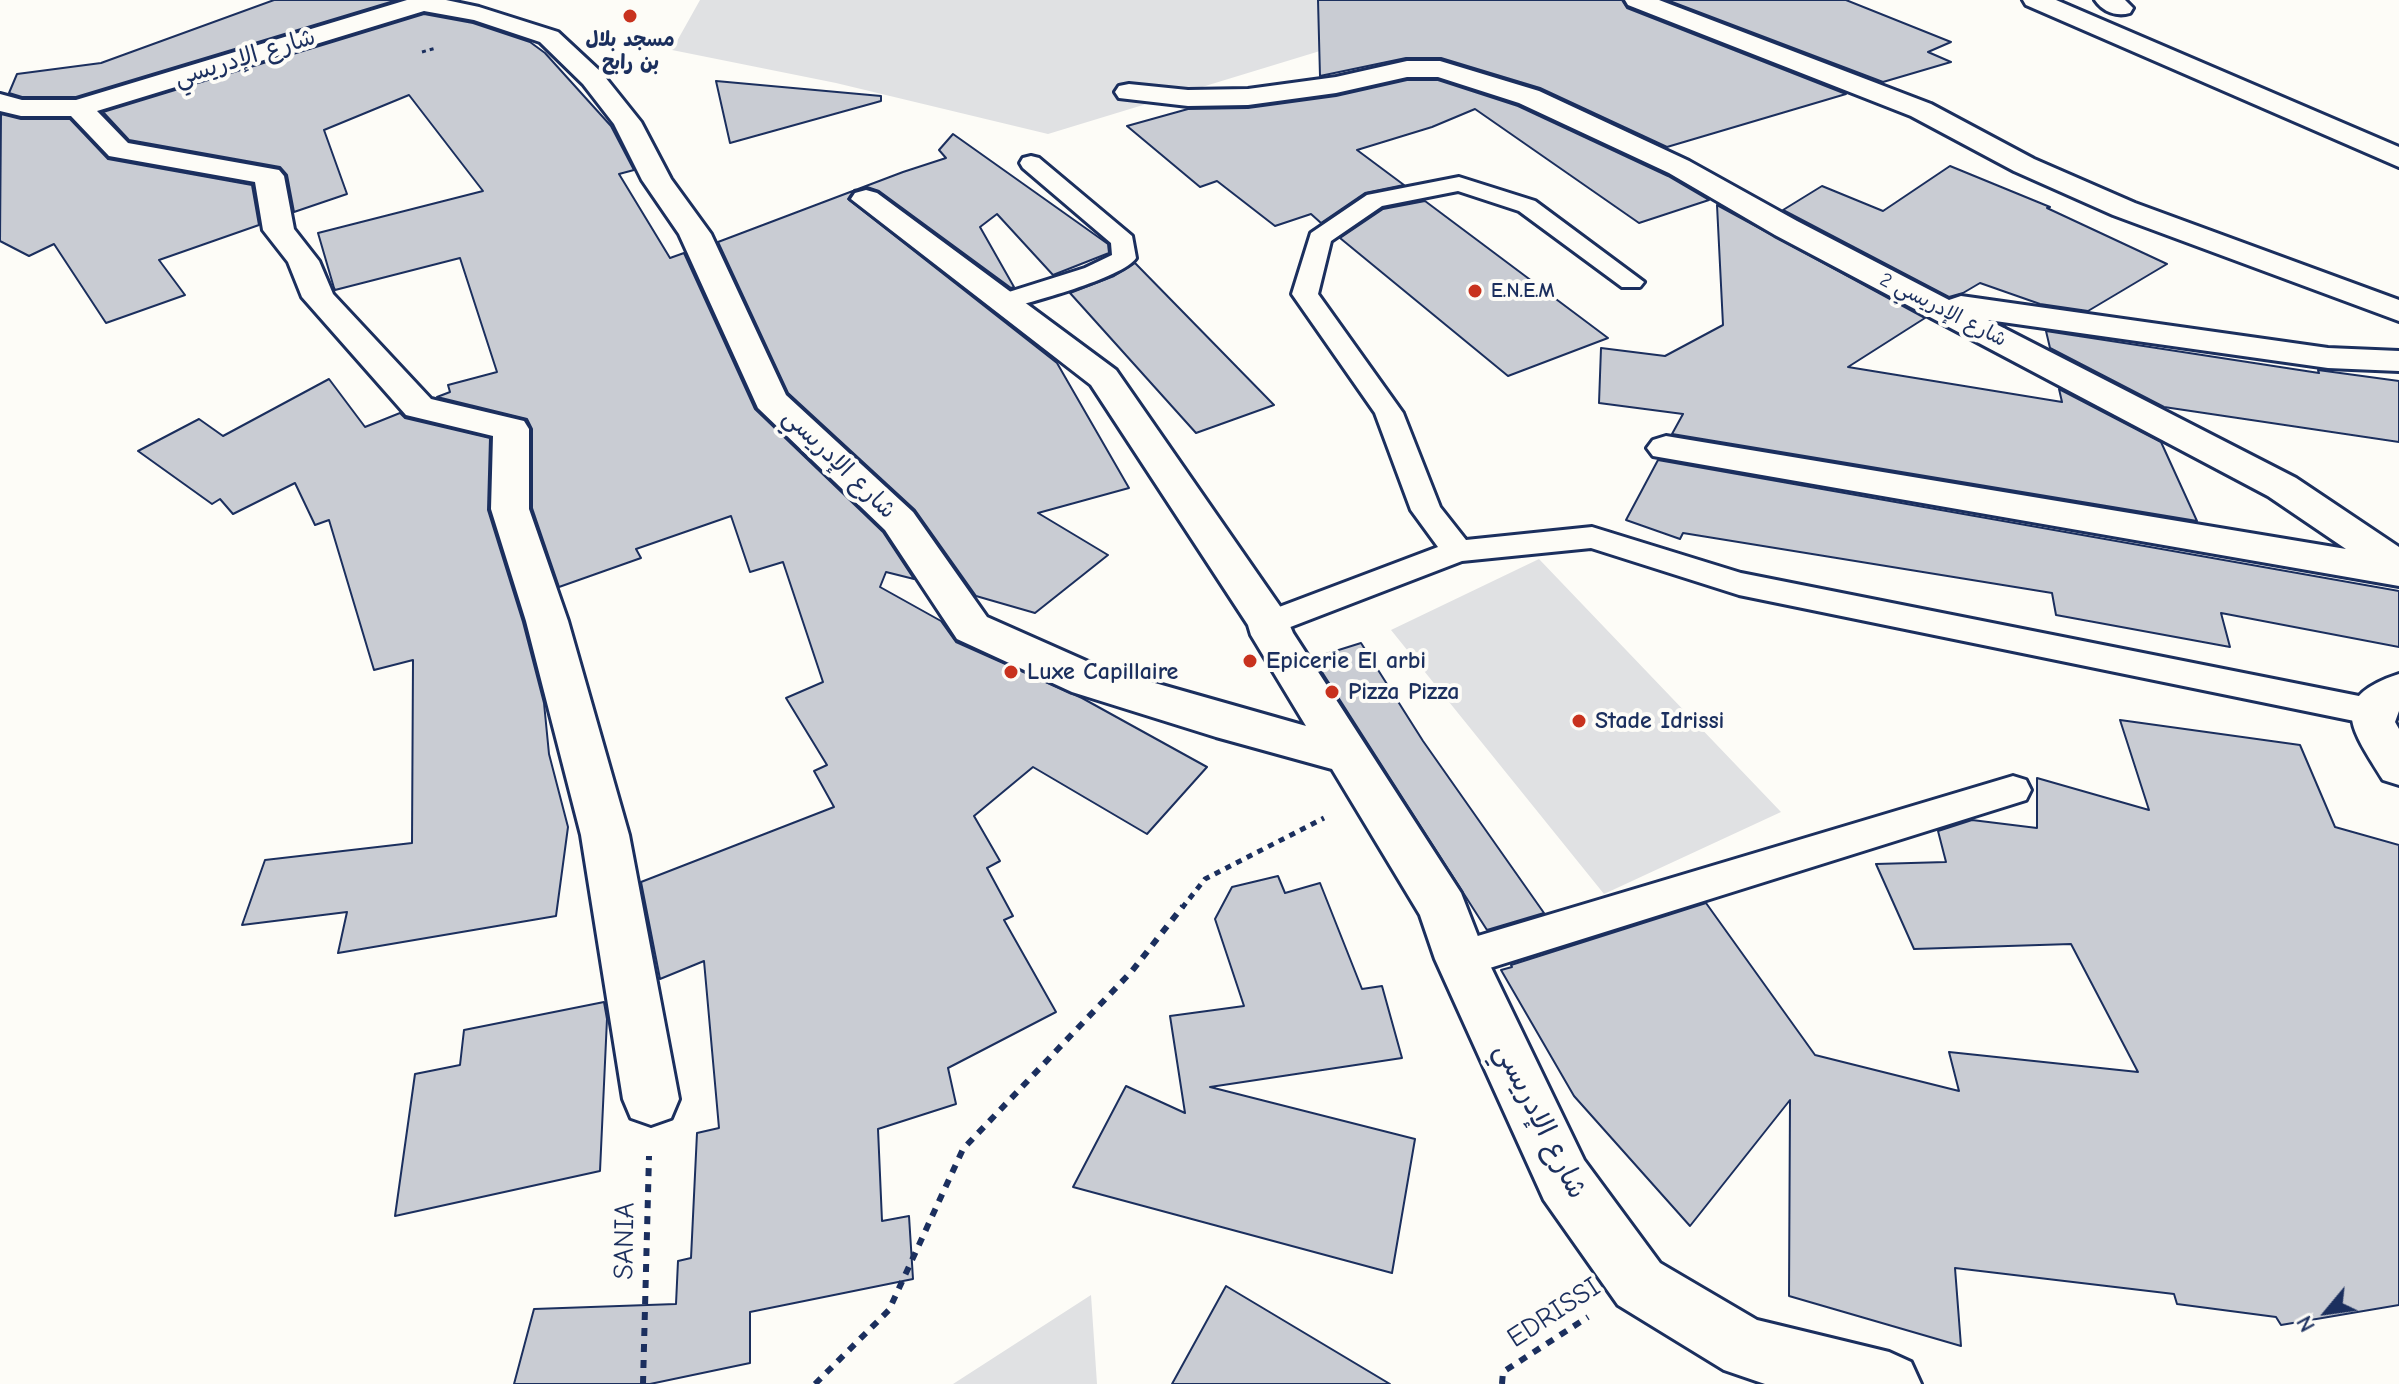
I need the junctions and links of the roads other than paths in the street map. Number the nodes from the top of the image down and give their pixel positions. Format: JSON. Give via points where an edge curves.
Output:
{"nodes":[{"id":1,"x":1637,"y":0,"type":"edge"},
{"id":2,"x":2035,"y":0,"type":"edge"},
{"id":3,"x":420,"y":2,"type":"edge"},
{"id":4,"x":2110,"y":3,"type":"edge"},
{"id":5,"x":2146,"y":19,"type":"dead end"},
{"id":6,"x":1129,"y":92,"type":"dead end"},
{"id":7,"x":0,"y":102,"type":"edge"},
{"id":8,"x":78,"y":108,"type":"junction"},
{"id":9,"x":2399,"y":158,"type":"edge"},
{"id":10,"x":1031,"y":163,"type":"dead end"},
{"id":11,"x":866,"y":199,"type":"dead end"},
{"id":12,"x":1631,"y":282,"type":"dead end"},
{"id":13,"x":1002,"y":302,"type":"junction"},
{"id":14,"x":1928,"y":302,"type":"junction"},
{"id":15,"x":2399,"y":311,"type":"edge"},
{"id":16,"x":2399,"y":361,"type":"edge"},
{"id":17,"x":1666,"y":448,"type":"dead end"},
{"id":18,"x":1458,"y":551,"type":"junction"},
{"id":19,"x":2399,"y":569,"type":"edge"},
{"id":20,"x":1269,"y":623,"type":"junction"},
{"id":21,"x":2386,"y":701,"type":"edge"},
{"id":22,"x":1346,"y":755,"type":"junction"},
{"id":23,"x":2399,"y":767,"type":"edge"},
{"id":24,"x":2013,"y":790,"type":"dead end"},
{"id":25,"x":1461,"y":959,"type":"junction"},
{"id":26,"x":651,"y":1099,"type":"road end"},
{"id":27,"x":1889,"y":1384,"type":"edge"}],
"edges":[{"from":1,"to":15,"type":"main road","via":[[1921,110],[2024,165],[2124,209]]},
{"from":2,"to":9,"type":"main road"},
{"from":3,"to":8,"type":"main road","name":"شارع الإدريسي"},
{"from":3,"to":22,"type":"main road","name":"شارع الإدريسي","via":[[549,37],[592,78],[627,122],[657,180],[695,234],[771,400],[899,521],[972,628],[1087,680]]},
{"from":4,"to":5,"type":"main road"},
{"from":6,"to":14,"type":"main road","name":"شارع الإدريسي 2","via":[[1248,97],[1407,69],[1440,69],[1529,97],[1679,167]]},
{"from":7,"to":8,"type":"main road","name":"شارع الإدريسي","via":[[21,108]]},
{"from":8,"to":26,"type":"main road","via":[[119,150],[269,176],[279,230],[303,261],[318,297],[419,407],[511,429],[510,509],[547,621],[605,835]]},
{"from":10,"to":13,"type":"lane","via":[[1123,241],[1124,258]]},
{"from":11,"to":13,"type":"main road","name":"شارع الإدريسي"},
{"from":12,"to":18,"type":"lane","via":[[1527,206],[1459,184],[1375,200],[1320,238],[1305,294],[1389,413],[1426,510]]},
{"from":13,"to":20,"type":"main road","name":"شارع الإدريسي","via":[[1104,378]]},
{"from":14,"to":16,"type":"main road","via":[[2328,358]]},
{"from":14,"to":19,"type":"main road","name":"شارع الإدريسي 2","via":[[2282,487]]},
{"from":17,"to":19,"type":"main road"},
{"from":18,"to":20,"type":"lane"},
{"from":18,"to":21,"type":"lane","via":[[1592,537],[1739,584]]},
{"from":20,"to":22,"type":"main road","name":"شارع الإدريسي"},
{"from":21,"to":23,"type":"main road","via":[[2377,732]]},
{"from":22,"to":25,"type":"main road","name":"شارع الإدريسي","via":[[1443,908]]},
{"from":24,"to":25,"type":"lane"},
{"from":25,"to":27,"type":"main road","name":"شارع الإدريسي","via":[[1564,1180],[1639,1284],[1746,1348]]}]}
